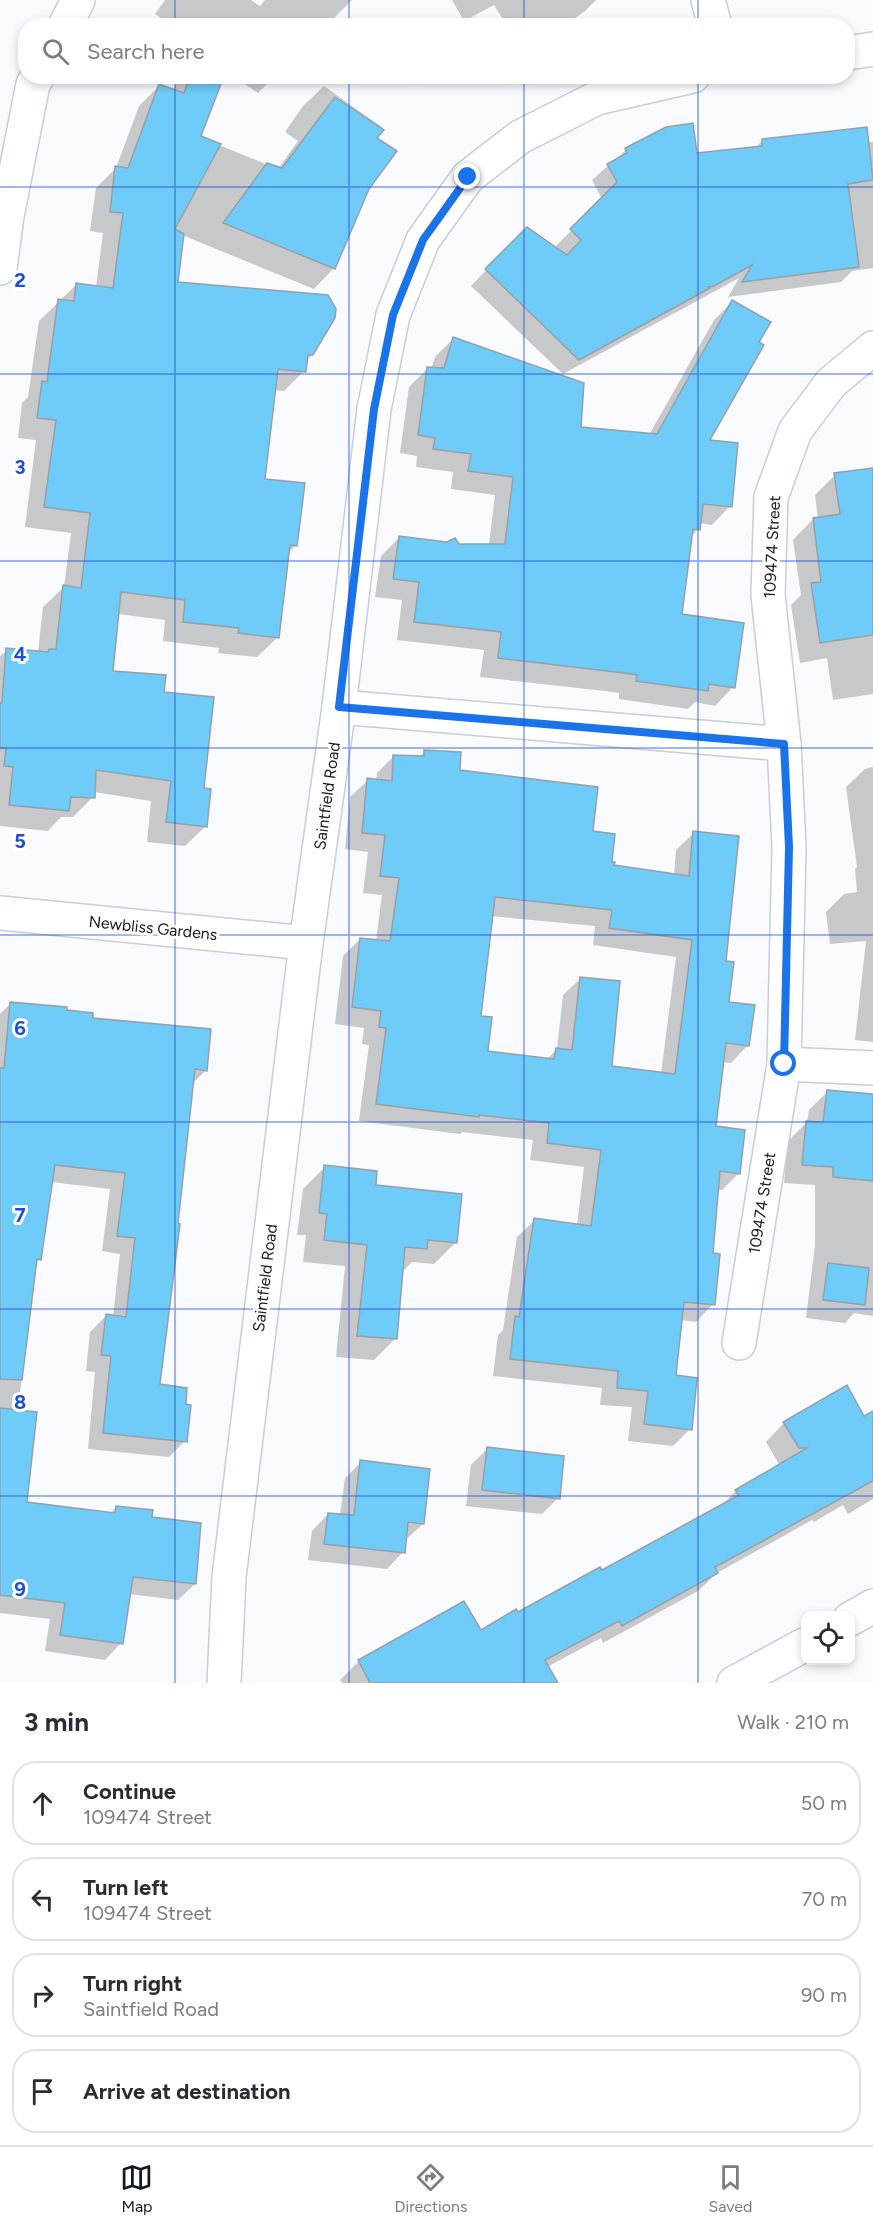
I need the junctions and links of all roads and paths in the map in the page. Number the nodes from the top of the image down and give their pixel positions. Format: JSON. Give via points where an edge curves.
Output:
{"nodes":[{"id":1,"x":78,"y":0,"type":"edge"},
{"id":2,"x":708,"y":0,"type":"edge"},
{"id":3,"x":69,"y":18,"type":"edge"},
{"id":4,"x":713,"y":18,"type":"edge"},
{"id":5,"x":873,"y":49,"type":"edge"},
{"id":6,"x":855,"y":52,"type":"edge"},
{"id":7,"x":33,"y":84,"type":"edge"},
{"id":8,"x":658,"y":84,"type":"edge"},
{"id":9,"x":0,"y":268,"type":"edge"},
{"id":10,"x":873,"y":348,"type":"edge"},
{"id":11,"x":339,"y":707,"type":"junction"},
{"id":12,"x":784,"y":744,"type":"junction"},
{"id":13,"x":0,"y":914,"type":"edge"},
{"id":14,"x":306,"y":943,"type":"junction"},
{"id":15,"x":784,"y":1064,"type":"junction"},
{"id":16,"x":873,"y":1068,"type":"edge"},
{"id":17,"x":739,"y":1343,"type":"dead end"},
{"id":18,"x":873,"y":1606,"type":"edge"},
{"id":19,"x":855,"y":1616,"type":"edge"},
{"id":20,"x":801,"y":1647,"type":"edge"},
{"id":21,"x":224,"y":1683,"type":"edge"},
{"id":22,"x":734,"y":1683,"type":"edge"}],
"edges":[{"from":1,"to":3,"type":"street"},
{"from":2,"to":4,"type":"street"},
{"from":5,"to":6,"type":"street"},
{"from":7,"to":9,"type":"street"},
{"from":8,"to":11,"type":"street","name":"Saintfield Road","via":[[597,98],[520,137],[468,177],[423,240],[393,315],[374,409]]},
{"from":10,"to":12,"type":"street","name":"109474 Street","via":[[831,383],[795,431],[771,497],[768,595]]},
{"from":11,"to":12,"type":"street"},
{"from":11,"to":14,"type":"street","name":"Saintfield Road"},
{"from":12,"to":15,"type":"street","name":"109474 Street","via":[[789,847]]},
{"from":13,"to":14,"type":"street","name":"Newbliss Gardens"},
{"from":14,"to":21,"type":"street","name":"Saintfield Road","via":[[229,1577]]},
{"from":15,"to":16,"type":"street"},
{"from":15,"to":17,"type":"street","name":"109474 Street"},
{"from":18,"to":19,"type":"street"},
{"from":20,"to":22,"type":"street"}]}
